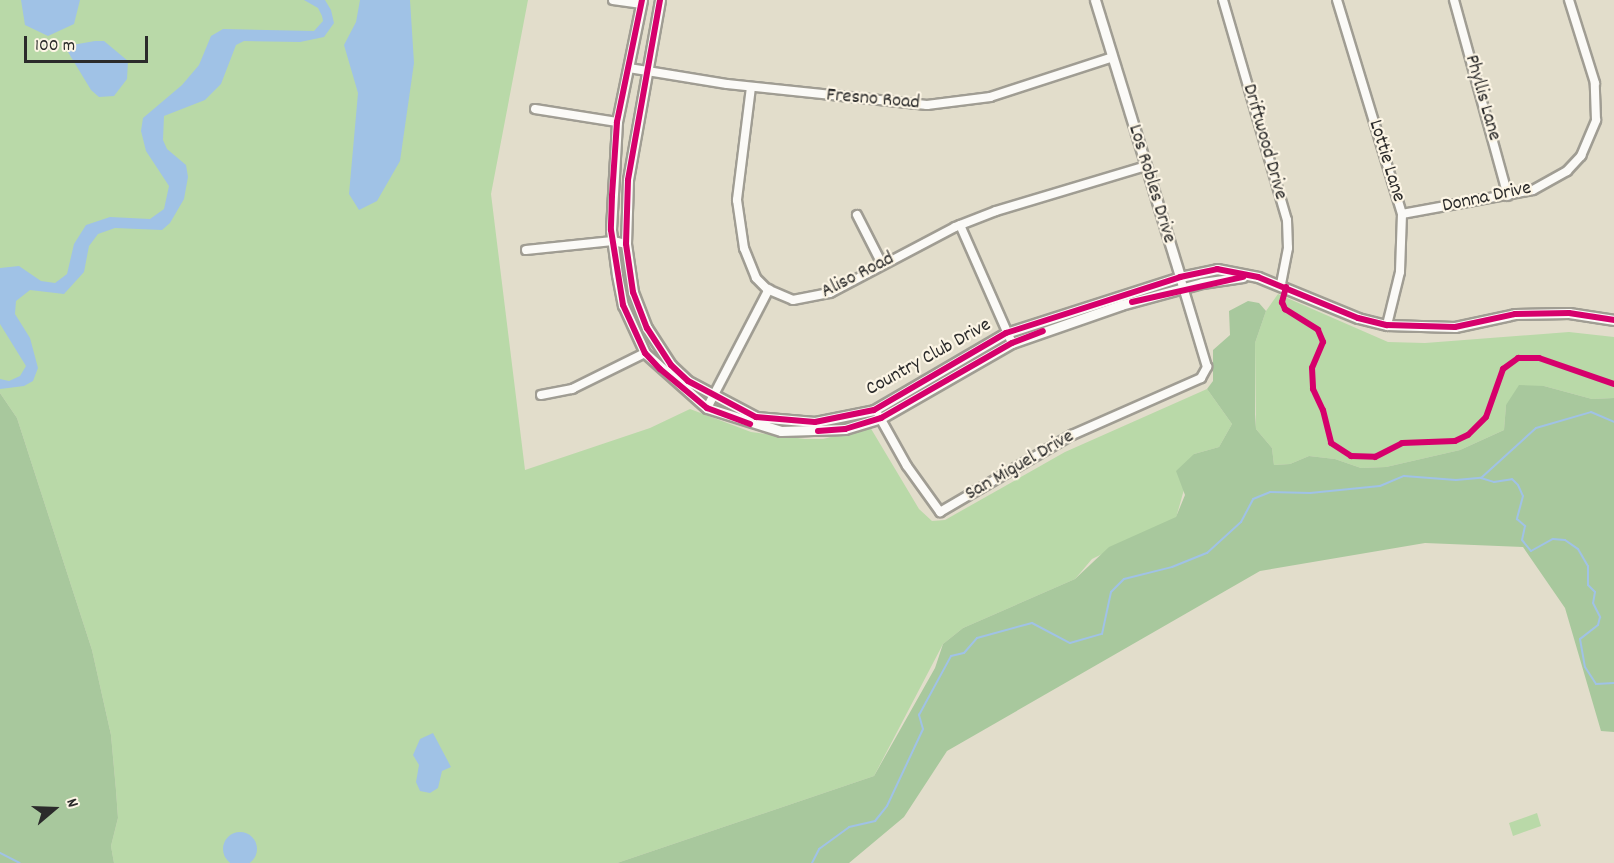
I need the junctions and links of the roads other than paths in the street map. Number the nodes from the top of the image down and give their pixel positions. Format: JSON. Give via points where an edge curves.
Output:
{"nodes":[{"id":1,"x":613,"y":0,"type":"edge"},
{"id":2,"x":660,"y":0,"type":"edge"},
{"id":3,"x":1095,"y":0,"type":"edge"},
{"id":4,"x":1223,"y":0,"type":"edge"},
{"id":5,"x":1337,"y":0,"type":"edge"},
{"id":6,"x":1454,"y":0,"type":"edge"},
{"id":7,"x":1569,"y":0,"type":"edge"},
{"id":8,"x":642,"y":2,"type":"edge"},
{"id":9,"x":1113,"y":57,"type":"junction"},
{"id":10,"x":629,"y":68,"type":"junction"},
{"id":11,"x":647,"y":72,"type":"junction"},
{"id":12,"x":751,"y":87,"type":"junction"},
{"id":13,"x":536,"y":109,"type":"dead end"},
{"id":14,"x":617,"y":122,"type":"junction"},
{"id":15,"x":1146,"y":166,"type":"junction"},
{"id":16,"x":1508,"y":196,"type":"junction"},
{"id":17,"x":1402,"y":214,"type":"junction"},
{"id":18,"x":857,"y":215,"type":"dead end"},
{"id":19,"x":960,"y":225,"type":"junction"},
{"id":20,"x":613,"y":241,"type":"junction"},
{"id":21,"x":626,"y":244,"type":"junction"},
{"id":22,"x":526,"y":250,"type":"dead end"},
{"id":23,"x":882,"y":264,"type":"junction"},
{"id":24,"x":1180,"y":277,"type":"junction"},
{"id":25,"x":1246,"y":277,"type":"junction"},
{"id":26,"x":1281,"y":285,"type":"junction"},
{"id":27,"x":770,"y":289,"type":"junction"},
{"id":28,"x":1183,"y":289,"type":"junction"},
{"id":29,"x":1614,"y":320,"type":"edge"},
{"id":30,"x":1387,"y":325,"type":"junction"},
{"id":31,"x":1006,"y":333,"type":"junction"},
{"id":32,"x":1012,"y":343,"type":"junction"},
{"id":33,"x":645,"y":353,"type":"junction"},
{"id":34,"x":1207,"y":367,"type":"joint"},
{"id":35,"x":541,"y":395,"type":"dead end"},
{"id":36,"x":714,"y":395,"type":"junction"},
{"id":37,"x":707,"y":408,"type":"junction"},
{"id":38,"x":878,"y":414,"type":"junction"}],
"edges":[{"from":1,"to":8,"type":"street"},
{"from":2,"to":11,"type":"street","name":"Country Club Drive"},
{"from":3,"to":9,"type":"street","name":"Los Robles Drive"},
{"from":4,"to":26,"type":"street","name":"Driftwood Drive","via":[[1287,220],[1288,248]]},
{"from":5,"to":17,"type":"street","name":"Lottie Lane"},
{"from":6,"to":16,"type":"street","name":"Phyllis Lane"},
{"from":7,"to":16,"type":"street","name":"Donna Drive","via":[[1595,83],[1596,120],[1590,141],[1566,171],[1551,182]]},
{"from":8,"to":10,"type":"street","name":"Country Club Drive"},
{"from":9,"to":12,"type":"street","name":"Fresno Road","via":[[990,97],[956,104],[896,105]]},
{"from":9,"to":15,"type":"street","name":"Los Robles Drive"},
{"from":10,"to":11,"type":"street","name":"Fresno Road"},
{"from":10,"to":14,"type":"street","name":"Country Club Drive"},
{"from":11,"to":12,"type":"street","name":"Fresno Road"},
{"from":11,"to":21,"type":"street","name":"Country Club Drive","via":[[632,144]]},
{"from":12,"to":27,"type":"street","name":"Aliso Road","via":[[737,200],[750,266],[756,278]]},
{"from":13,"to":14,"type":"street"},
{"from":14,"to":20,"type":"street","name":"Country Club Drive"},
{"from":15,"to":19,"type":"street","name":"Aliso Road"},
{"from":15,"to":24,"type":"street","name":"Los Robles Drive"},
{"from":16,"to":17,"type":"street","name":"Donna Drive"},
{"from":17,"to":30,"type":"street","name":"Lottie Lane","via":[[1400,272]]},
{"from":18,"to":23,"type":"street"},
{"from":19,"to":23,"type":"street","name":"Aliso Road"},
{"from":19,"to":31,"type":"street"},
{"from":20,"to":21,"type":"street"},
{"from":20,"to":22,"type":"street"},
{"from":20,"to":33,"type":"street","name":"Country Club Drive","via":[[623,305]]},
{"from":21,"to":36,"type":"street","name":"Country Club Drive","via":[[638,309],[656,345],[688,381]]},
{"from":23,"to":27,"type":"street","name":"Aliso Road","via":[[819,297],[793,300]]},
{"from":24,"to":25,"type":"street","name":"Country Club Drive","via":[[1217,269]]},
{"from":24,"to":28,"type":"street","name":"Los Robles Drive"},
{"from":24,"to":31,"type":"street","name":"Country Club Drive"},
{"from":25,"to":26,"type":"street","name":"Country Club Drive"},
{"from":25,"to":28,"type":"street","name":"Country Club Drive"},
{"from":26,"to":30,"type":"street","name":"Country Club Drive","via":[[1358,318]]},
{"from":27,"to":36,"type":"street"},
{"from":28,"to":32,"type":"street","name":"Country Club Drive","via":[[1121,305]]},
{"from":28,"to":34,"type":"street","name":"Los Robles Drive"},
{"from":29,"to":30,"type":"street","name":"Country Club Drive","via":[[1569,313],[1526,314],[1455,327]]},
{"from":31,"to":32,"type":"street"},
{"from":31,"to":38,"type":"street","name":"Country Club Drive"},
{"from":32,"to":38,"type":"street","name":"Country Club Drive"},
{"from":33,"to":35,"type":"street","via":[[572,389]]},
{"from":33,"to":37,"type":"street","name":"Country Club Drive"},
{"from":34,"to":38,"type":"street","name":"San Miguel Drive","via":[[1201,378],[1072,435],[940,512],[906,466]]},
{"from":36,"to":37,"type":"street"},
{"from":36,"to":38,"type":"street","name":"Country Club Drive","via":[[740,411],[781,421],[815,422]]},
{"from":37,"to":38,"type":"street","name":"Country Club Drive","via":[[781,431],[845,429]]}]}
